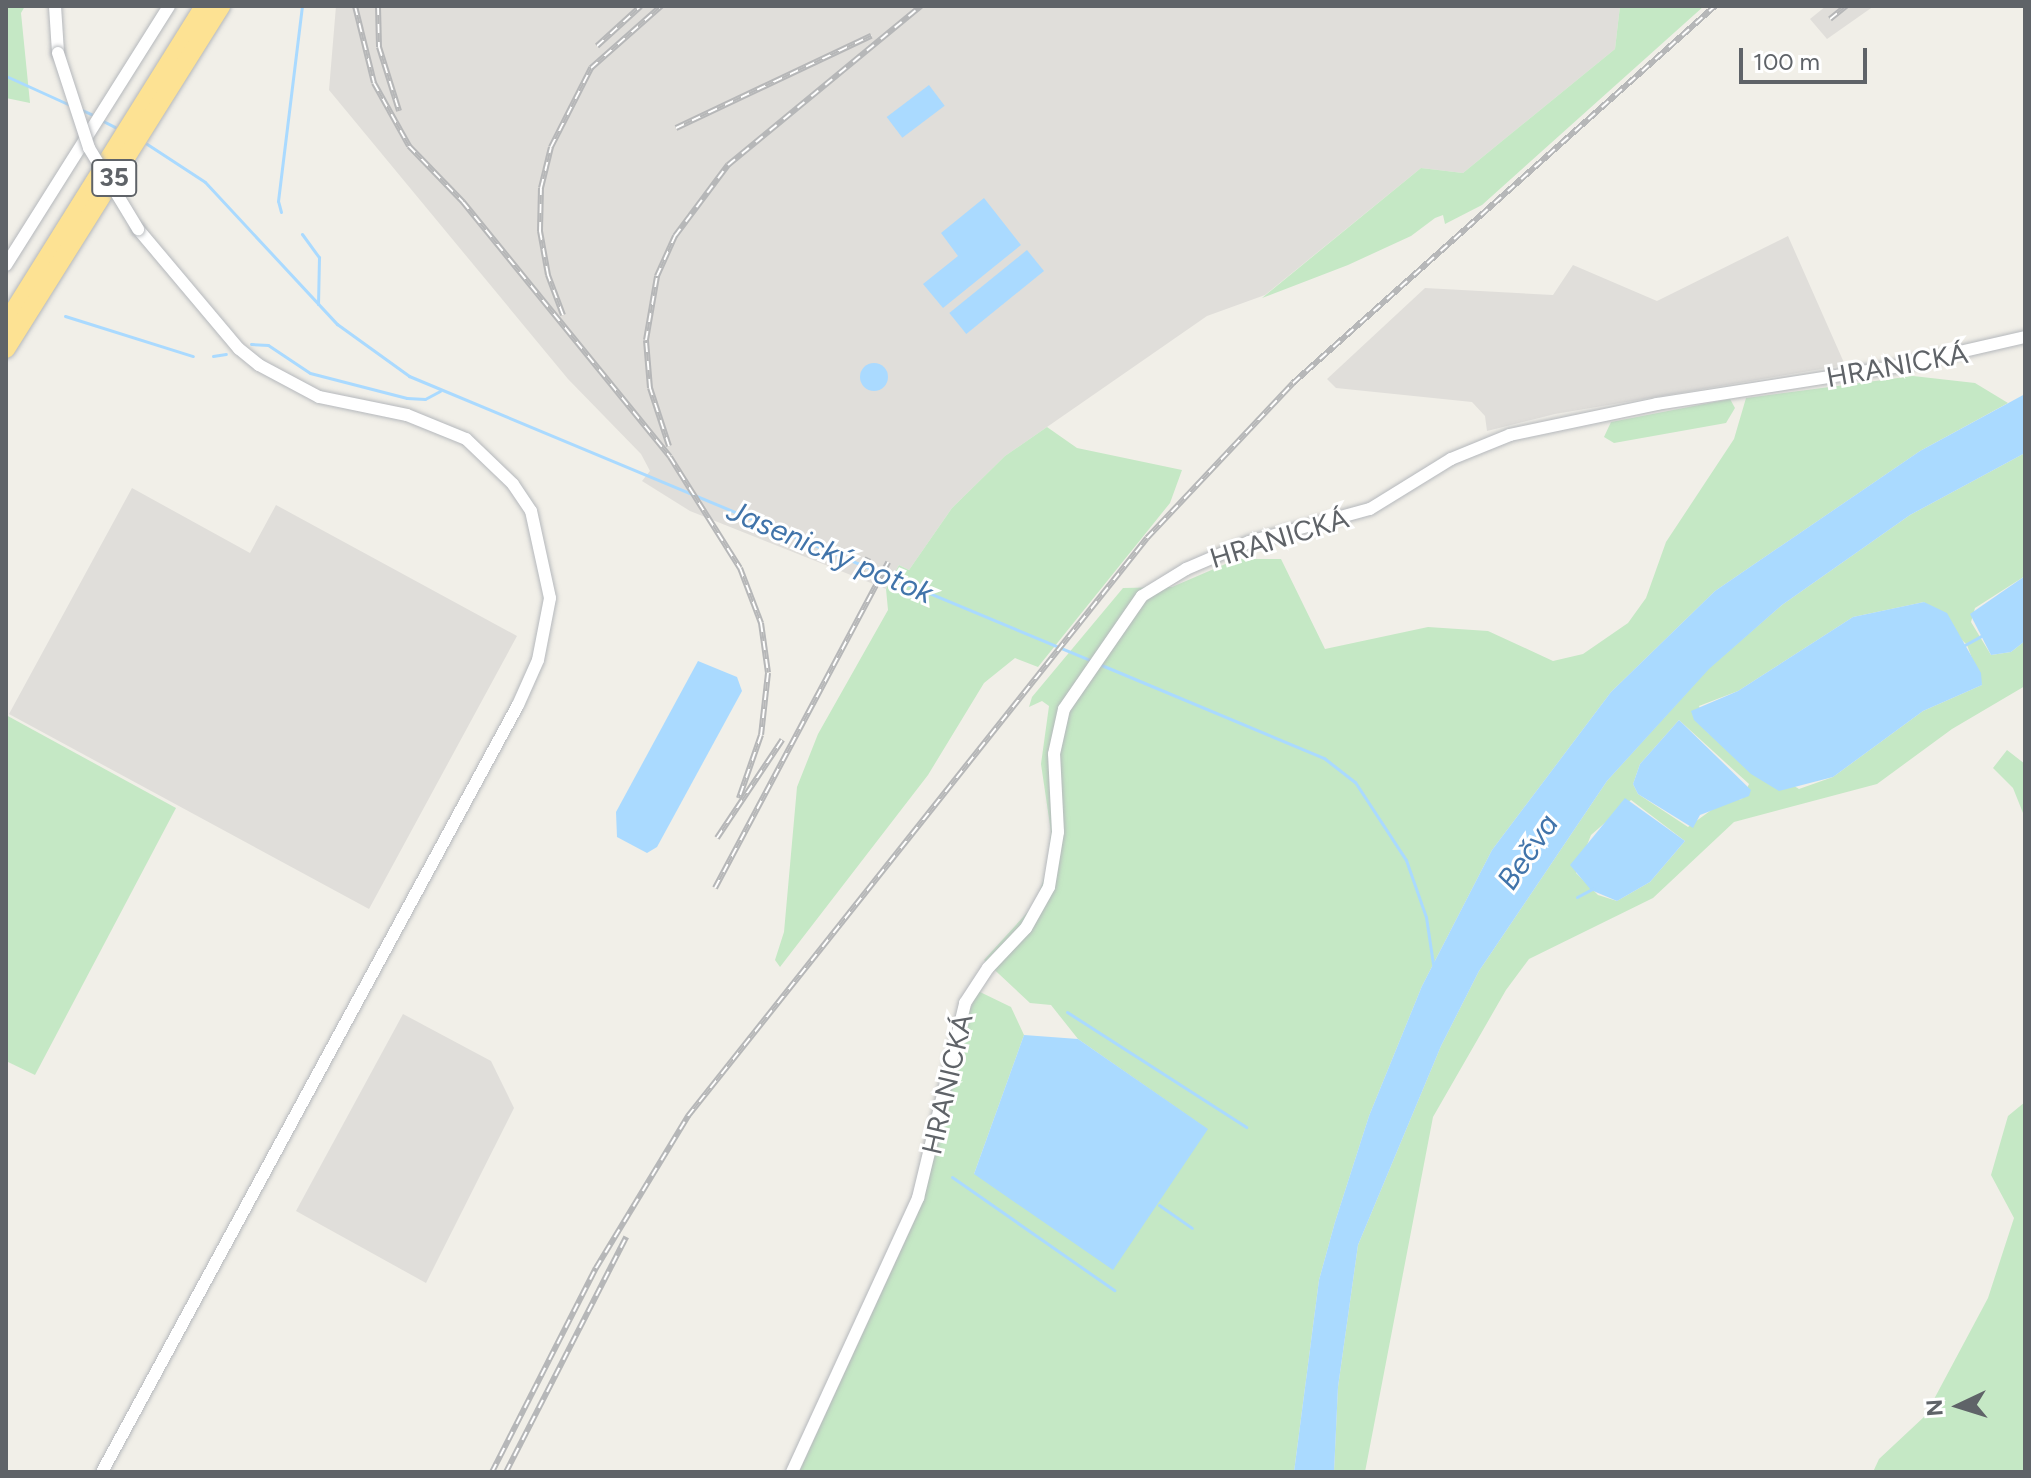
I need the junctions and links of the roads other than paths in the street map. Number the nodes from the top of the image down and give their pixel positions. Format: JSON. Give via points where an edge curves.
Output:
{"nodes":[{"id":1,"x":55,"y":6,"type":"edge"},
{"id":2,"x":169,"y":6,"type":"edge"},
{"id":3,"x":204,"y":6,"type":"edge"},
{"id":4,"x":221,"y":6,"type":"edge"},
{"id":5,"x":6,"y":265,"type":"edge"},
{"id":6,"x":6,"y":323,"type":"edge"},
{"id":7,"x":2025,"y":337,"type":"edge"},
{"id":8,"x":6,"y":349,"type":"edge"},
{"id":9,"x":102,"y":1472,"type":"edge"},
{"id":10,"x":792,"y":1472,"type":"edge"}],
"edges":[{"from":1,"to":9,"type":"street","bridge":true,"via":[[58,53],[89,148],[138,229],[239,349],[259,365],[319,397],[407,415],[466,439],[513,484],[531,511],[550,598],[538,660],[518,705]]},
{"from":2,"to":5,"type":"street"},
{"from":3,"to":6,"type":"highway","number":"35"},
{"from":4,"to":8,"type":"highway","number":"35"},
{"from":7,"to":10,"type":"street","name":"HRANICKÁ","via":[[1894,367],[1585,417],[1499,439],[1451,459],[1357,514],[1249,542],[1171,577],[1131,607],[1071,695],[1056,737],[1057,855],[1049,887],[1026,928],[988,968],[965,1003],[918,1198]]}]}
